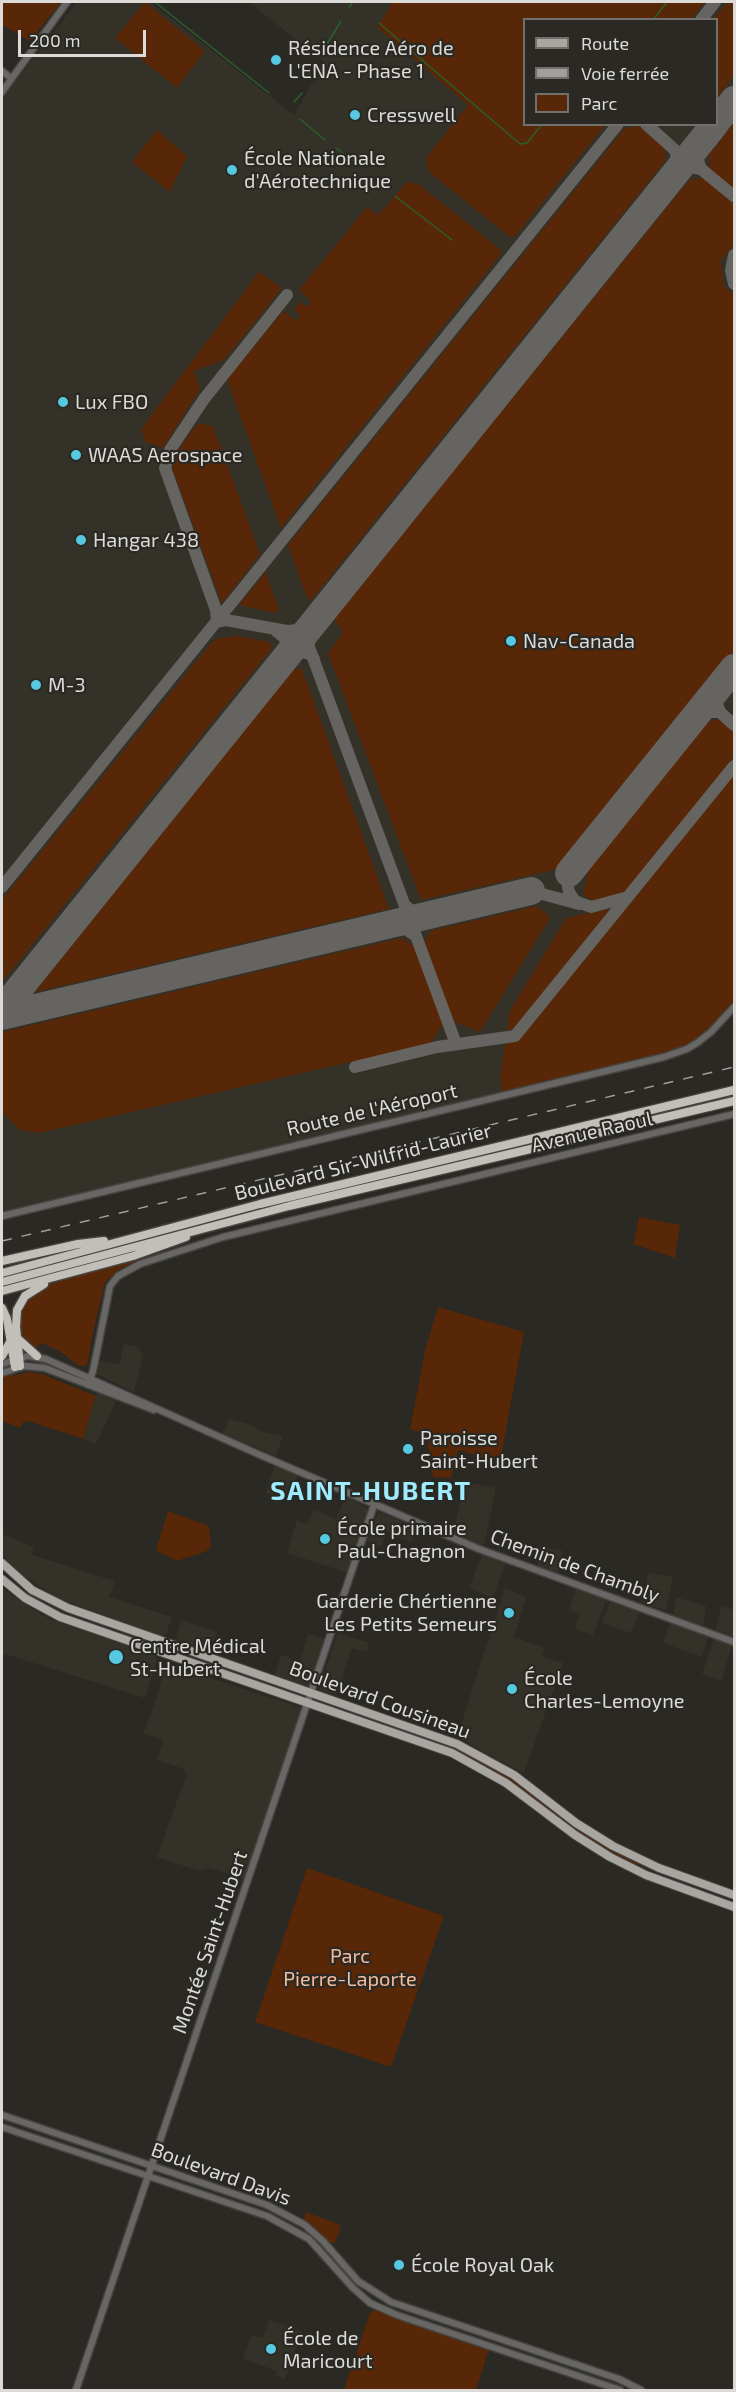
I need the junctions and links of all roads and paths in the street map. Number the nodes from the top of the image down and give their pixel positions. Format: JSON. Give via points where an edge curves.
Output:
{"nodes":[{"id":1,"x":67,"y":2,"type":"edge"},
{"id":2,"x":2,"y":71,"type":"edge"},
{"id":3,"x":11,"y":78,"type":"junction"},
{"id":4,"x":2,"y":92,"type":"edge"},
{"id":5,"x":735,"y":1006,"type":"edge"},
{"id":6,"x":735,"y":1090,"type":"edge"},
{"id":7,"x":735,"y":1101,"type":"edge"},
{"id":8,"x":735,"y":1114,"type":"edge"},
{"id":9,"x":2,"y":1216,"type":"edge"},
{"id":10,"x":226,"y":1222,"type":"junction"},
{"id":11,"x":131,"y":1238,"type":"junction"},
{"id":12,"x":2,"y":1261,"type":"edge"},
{"id":13,"x":2,"y":1273,"type":"edge"},
{"id":14,"x":53,"y":1278,"type":"junction"},
{"id":15,"x":2,"y":1282,"type":"edge"},
{"id":16,"x":2,"y":1291,"type":"edge"},
{"id":17,"x":2,"y":1308,"type":"edge"},
{"id":18,"x":13,"y":1340,"type":"junction"},
{"id":19,"x":2,"y":1356,"type":"edge"},
{"id":20,"x":37,"y":1356,"type":"junction"},
{"id":21,"x":17,"y":1363,"type":"junction"},
{"id":22,"x":2,"y":1364,"type":"edge"},
{"id":23,"x":2,"y":1373,"type":"edge"},
{"id":24,"x":90,"y":1378,"type":"junction"},
{"id":25,"x":88,"y":1385,"type":"junction"},
{"id":26,"x":175,"y":1417,"type":"junction"},
{"id":27,"x":374,"y":1505,"type":"junction"},
{"id":28,"x":2,"y":1563,"type":"edge"},
{"id":29,"x":2,"y":1579,"type":"edge"},
{"id":30,"x":6,"y":1585,"type":"edge"},
{"id":31,"x":735,"y":1642,"type":"edge"},
{"id":32,"x":311,"y":1692,"type":"junction"},
{"id":33,"x":308,"y":1702,"type":"junction"},
{"id":34,"x":735,"y":1895,"type":"edge"},
{"id":35,"x":735,"y":1907,"type":"edge"},
{"id":36,"x":2,"y":2115,"type":"edge"},
{"id":37,"x":2,"y":2127,"type":"edge"},
{"id":38,"x":152,"y":2166,"type":"junction"},
{"id":39,"x":149,"y":2176,"type":"junction"},
{"id":40,"x":187,"y":2178,"type":"junction"},
{"id":41,"x":184,"y":2188,"type":"junction"},
{"id":42,"x":76,"y":2391,"type":"edge"},
{"id":43,"x":620,"y":2391,"type":"edge"},
{"id":44,"x":641,"y":2391,"type":"edge"}],
"edges":[{"from":1,"to":3,"type":"street"},
{"from":2,"to":3,"type":"street"},
{"from":3,"to":4,"type":"street"},
{"from":5,"to":9,"type":"street","name":"Route de l'Aéroport","via":[[697,1043],[664,1057]]},
{"from":6,"to":11,"type":"highway","name":"Boulevard Sir-Wilfrid-Laurier"},
{"from":7,"to":10,"type":"highway","name":"Boulevard Sir-Wilfrid-Laurier"},
{"from":8,"to":24,"type":"street","name":"Avenue Raoul","via":[[223,1237],[140,1264],[113,1281]]},
{"from":10,"to":14,"type":"highway","via":[[155,1249]]},
{"from":10,"to":15,"type":"highway","name":"Boulevard Sir-Wilfrid-Laurier"},
{"from":11,"to":12,"type":"highway","via":[[78,1244]]},
{"from":11,"to":13,"type":"highway","name":"Boulevard Sir-Wilfrid-Laurier"},
{"from":14,"to":16,"type":"highway"},
{"from":14,"to":18,"type":"highway","via":[[20,1303]]},
{"from":17,"to":18,"type":"highway"},
{"from":18,"to":19,"type":"highway"},
{"from":18,"to":20,"type":"highway"},
{"from":18,"to":21,"type":"highway"},
{"from":20,"to":21,"type":"street","name":"Chemin de Chambly"},
{"from":20,"to":24,"type":"street","name":"Chemin de Chambly"},
{"from":21,"to":22,"type":"street","name":"Chemin de Chambly"},
{"from":21,"to":23,"type":"street","name":"Chemin de Chambly"},
{"from":21,"to":25,"type":"street","name":"Chemin de Chambly","via":[[48,1369]]},
{"from":24,"to":25,"type":"street"},
{"from":24,"to":26,"type":"street","name":"Chemin de Chambly"},
{"from":25,"to":26,"type":"street","name":"Chemin de Chambly"},
{"from":26,"to":27,"type":"street","name":"Chemin de Chambly"},
{"from":27,"to":31,"type":"street","name":"Chemin de Chambly","via":[[478,1549]]},
{"from":27,"to":32,"type":"street","name":"Montée Saint-Hubert"},
{"from":28,"to":32,"type":"main road","name":"Boulevard Cousineau","via":[[28,1587],[62,1606]]},
{"from":29,"to":30,"type":"main road","name":"Boulevard Cousineau"},
{"from":30,"to":33,"type":"main road","name":"Boulevard Cousineau","via":[[60,1617]]},
{"from":32,"to":33,"type":"street","name":"Montée Saint-Hubert"},
{"from":32,"to":34,"type":"main road","name":"Boulevard Cousineau","via":[[465,1747],[517,1778],[617,1849]]},
{"from":33,"to":35,"type":"main road","name":"Boulevard Cousineau","via":[[457,1756],[506,1783],[609,1857],[646,1875]]},
{"from":33,"to":38,"type":"street","name":"Montée Saint-Hubert"},
{"from":36,"to":38,"type":"street","name":"Boulevard Davis"},
{"from":37,"to":39,"type":"street","name":"Boulevard Davis"},
{"from":38,"to":39,"type":"street","name":"Montée Saint-Hubert"},
{"from":38,"to":40,"type":"street","name":"Boulevard Davis"},
{"from":39,"to":41,"type":"street","name":"Boulevard Davis"},
{"from":39,"to":42,"type":"street","name":"Montée Saint-Hubert"},
{"from":40,"to":41,"type":"street"},
{"from":40,"to":44,"type":"street","name":"Boulevard Davis","via":[[291,2216],[323,2241],[358,2281],[391,2302],[619,2379]]},
{"from":41,"to":43,"type":"street","name":"Boulevard Davis","via":[[267,2216],[298,2231],[373,2304]]}]}
